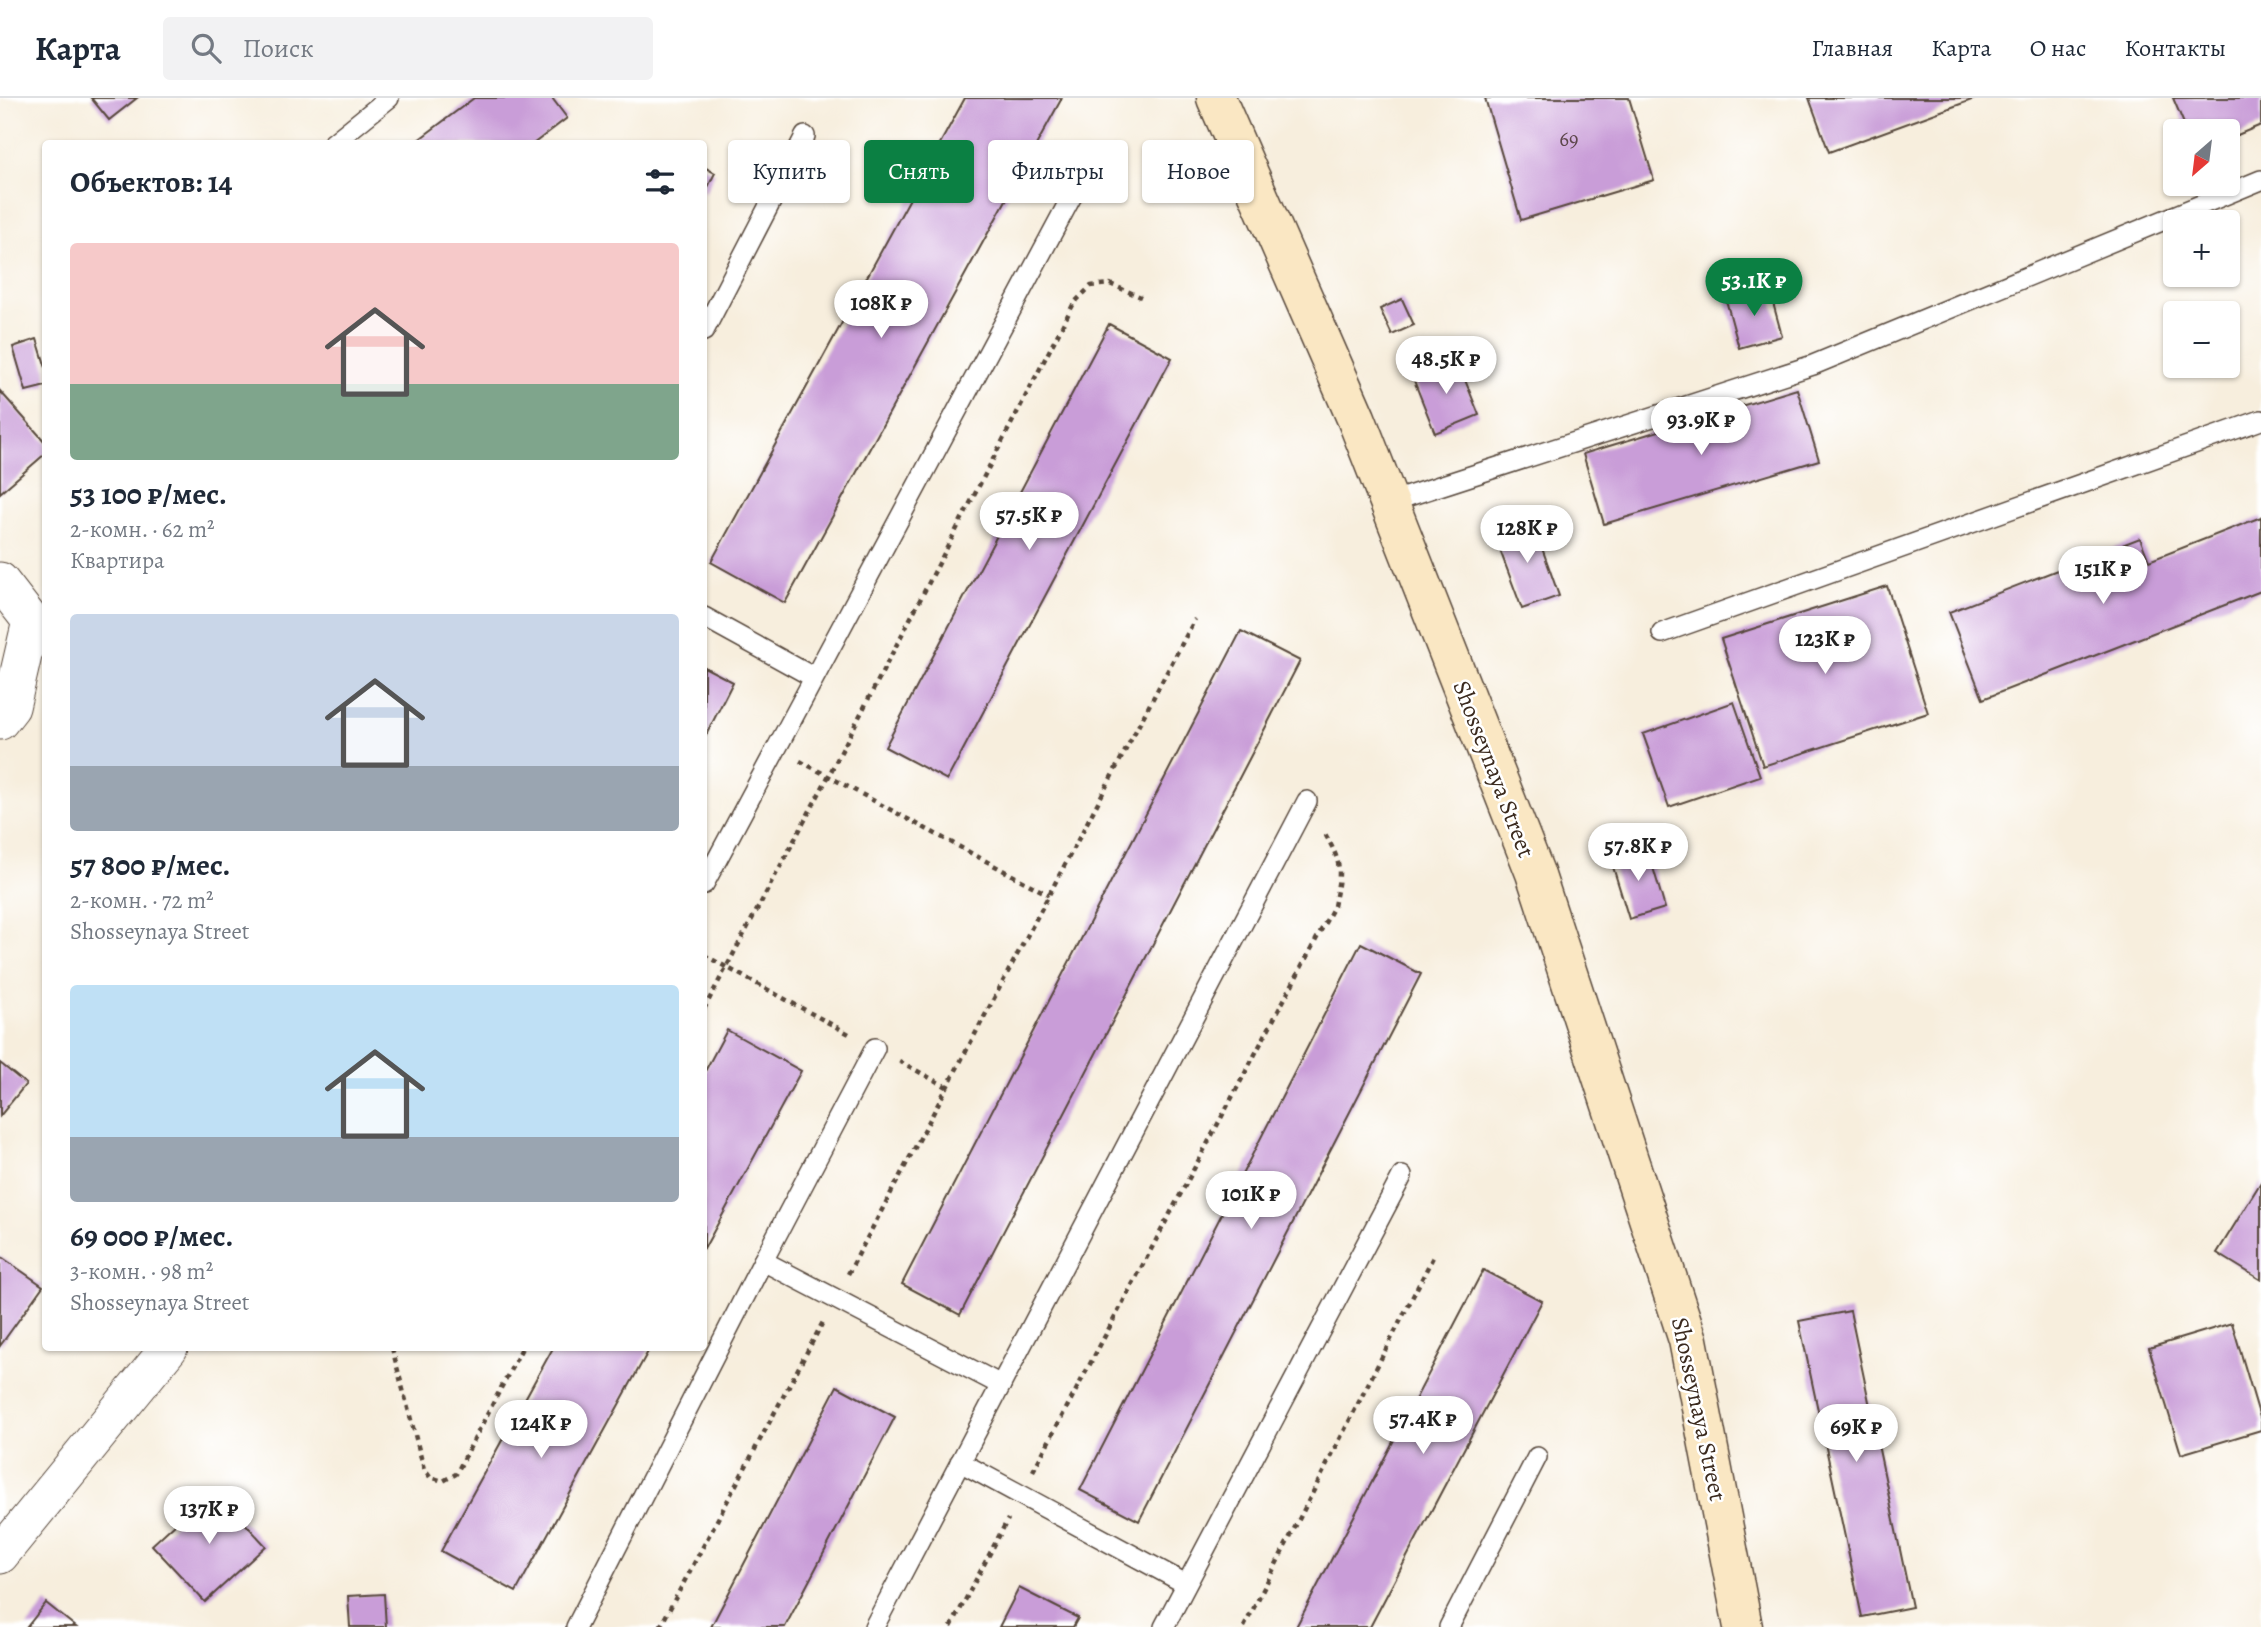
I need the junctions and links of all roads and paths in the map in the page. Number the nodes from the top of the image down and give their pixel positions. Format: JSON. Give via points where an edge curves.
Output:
{"nodes":[{"id":1,"x":389,"y":98,"type":"edge"},
{"id":2,"x":1216,"y":98,"type":"edge"},
{"id":3,"x":805,"y":136,"type":"dead end"},
{"id":4,"x":337,"y":140,"type":"edge"},
{"id":5,"x":2261,"y":180,"type":"edge"},
{"id":6,"x":1068,"y":203,"type":"edge"},
{"id":7,"x":1141,"y":297,"type":"dead end"},
{"id":8,"x":707,"y":325,"type":"edge"},
{"id":9,"x":2261,"y":420,"type":"edge"},
{"id":10,"x":1390,"y":502,"type":"junction"},
{"id":11,"x":0,"y":581,"type":"edge"},
{"id":12,"x":707,"y":619,"type":"edge"},
{"id":13,"x":1195,"y":619,"type":"dead end"},
{"id":14,"x":1662,"y":633,"type":"dead end"},
{"id":15,"x":813,"y":677,"type":"junction"},
{"id":16,"x":6,"y":714,"type":"edge"},
{"id":17,"x":775,"y":748,"type":"junction"},
{"id":18,"x":828,"y":777,"type":"junction"},
{"id":19,"x":1307,"y":801,"type":"joint"},
{"id":20,"x":707,"y":878,"type":"edge"},
{"id":21,"x":1049,"y":895,"type":"junction"},
{"id":22,"x":707,"y":957,"type":"edge"},
{"id":23,"x":726,"y":967,"type":"junction"},
{"id":24,"x":707,"y":1003,"type":"edge"},
{"id":25,"x":875,"y":1048,"type":"junction"},
{"id":26,"x":947,"y":1087,"type":"junction"},
{"id":27,"x":1402,"y":1176,"type":"dead end"},
{"id":28,"x":1433,"y":1258,"type":"dead end"},
{"id":29,"x":763,"y":1261,"type":"junction"},
{"id":30,"x":835,"y":1298,"type":"junction"},
{"id":31,"x":167,"y":1351,"type":"edge"},
{"id":32,"x":393,"y":1351,"type":"edge"},
{"id":33,"x":520,"y":1351,"type":"edge"},
{"id":34,"x":1001,"y":1385,"type":"junction"},
{"id":35,"x":1537,"y":1457,"type":"dead end"},
{"id":36,"x":960,"y":1462,"type":"junction"},
{"id":37,"x":1021,"y":1495,"type":"junction"},
{"id":38,"x":0,"y":1555,"type":"edge"},
{"id":39,"x":1186,"y":1584,"type":"junction"},
{"id":40,"x":576,"y":1627,"type":"edge"},
{"id":41,"x":660,"y":1627,"type":"edge"},
{"id":42,"x":874,"y":1627,"type":"edge"},
{"id":43,"x":951,"y":1627,"type":"edge"},
{"id":44,"x":1164,"y":1627,"type":"edge"},
{"id":45,"x":1244,"y":1627,"type":"edge"},
{"id":46,"x":1449,"y":1627,"type":"edge"},
{"id":47,"x":1743,"y":1627,"type":"edge"}],
"edges":[{"from":1,"to":4,"type":"lane"},
{"from":2,"to":10,"type":"main road","name":"Shosseynaya Street"},
{"from":3,"to":8,"type":"lane"},
{"from":5,"to":10,"type":"lane","via":[[1813,365]]},
{"from":6,"to":15,"type":"lane"},
{"from":7,"to":18,"type":"path","via":[[1110,284],[1091,286],[1074,303]]},
{"from":9,"to":14,"type":"lane"},
{"from":10,"to":47,"type":"main road","name":"Shosseynaya Street","via":[[1535,873],[1688,1340]]},
{"from":11,"to":16,"type":"street","via":[[31,621]]},
{"from":12,"to":15,"type":"lane"},
{"from":13,"to":21,"type":"path"},
{"from":15,"to":17,"type":"lane"},
{"from":17,"to":18,"type":"path"},
{"from":17,"to":20,"type":"lane"},
{"from":18,"to":21,"type":"path"},
{"from":18,"to":23,"type":"path"},
{"from":19,"to":34,"type":"lane"},
{"from":19,"to":37,"type":"path","via":[[1341,870],[1334,906]]},
{"from":21,"to":26,"type":"path"},
{"from":22,"to":23,"type":"path"},
{"from":23,"to":24,"type":"path"},
{"from":23,"to":25,"type":"path"},
{"from":25,"to":26,"type":"path"},
{"from":25,"to":29,"type":"lane"},
{"from":26,"to":30,"type":"path"},
{"from":27,"to":39,"type":"lane"},
{"from":28,"to":45,"type":"path"},
{"from":29,"to":30,"type":"lane"},
{"from":29,"to":40,"type":"lane"},
{"from":30,"to":34,"type":"lane"},
{"from":30,"to":41,"type":"path"},
{"from":31,"to":38,"type":"street"},
{"from":32,"to":33,"type":"path","via":[[424,1469],[430,1477],[443,1481],[456,1474]]},
{"from":34,"to":36,"type":"lane"},
{"from":35,"to":46,"type":"lane"},
{"from":36,"to":37,"type":"lane"},
{"from":36,"to":42,"type":"lane"},
{"from":37,"to":39,"type":"lane"},
{"from":37,"to":43,"type":"path"},
{"from":39,"to":44,"type":"lane"}]}
